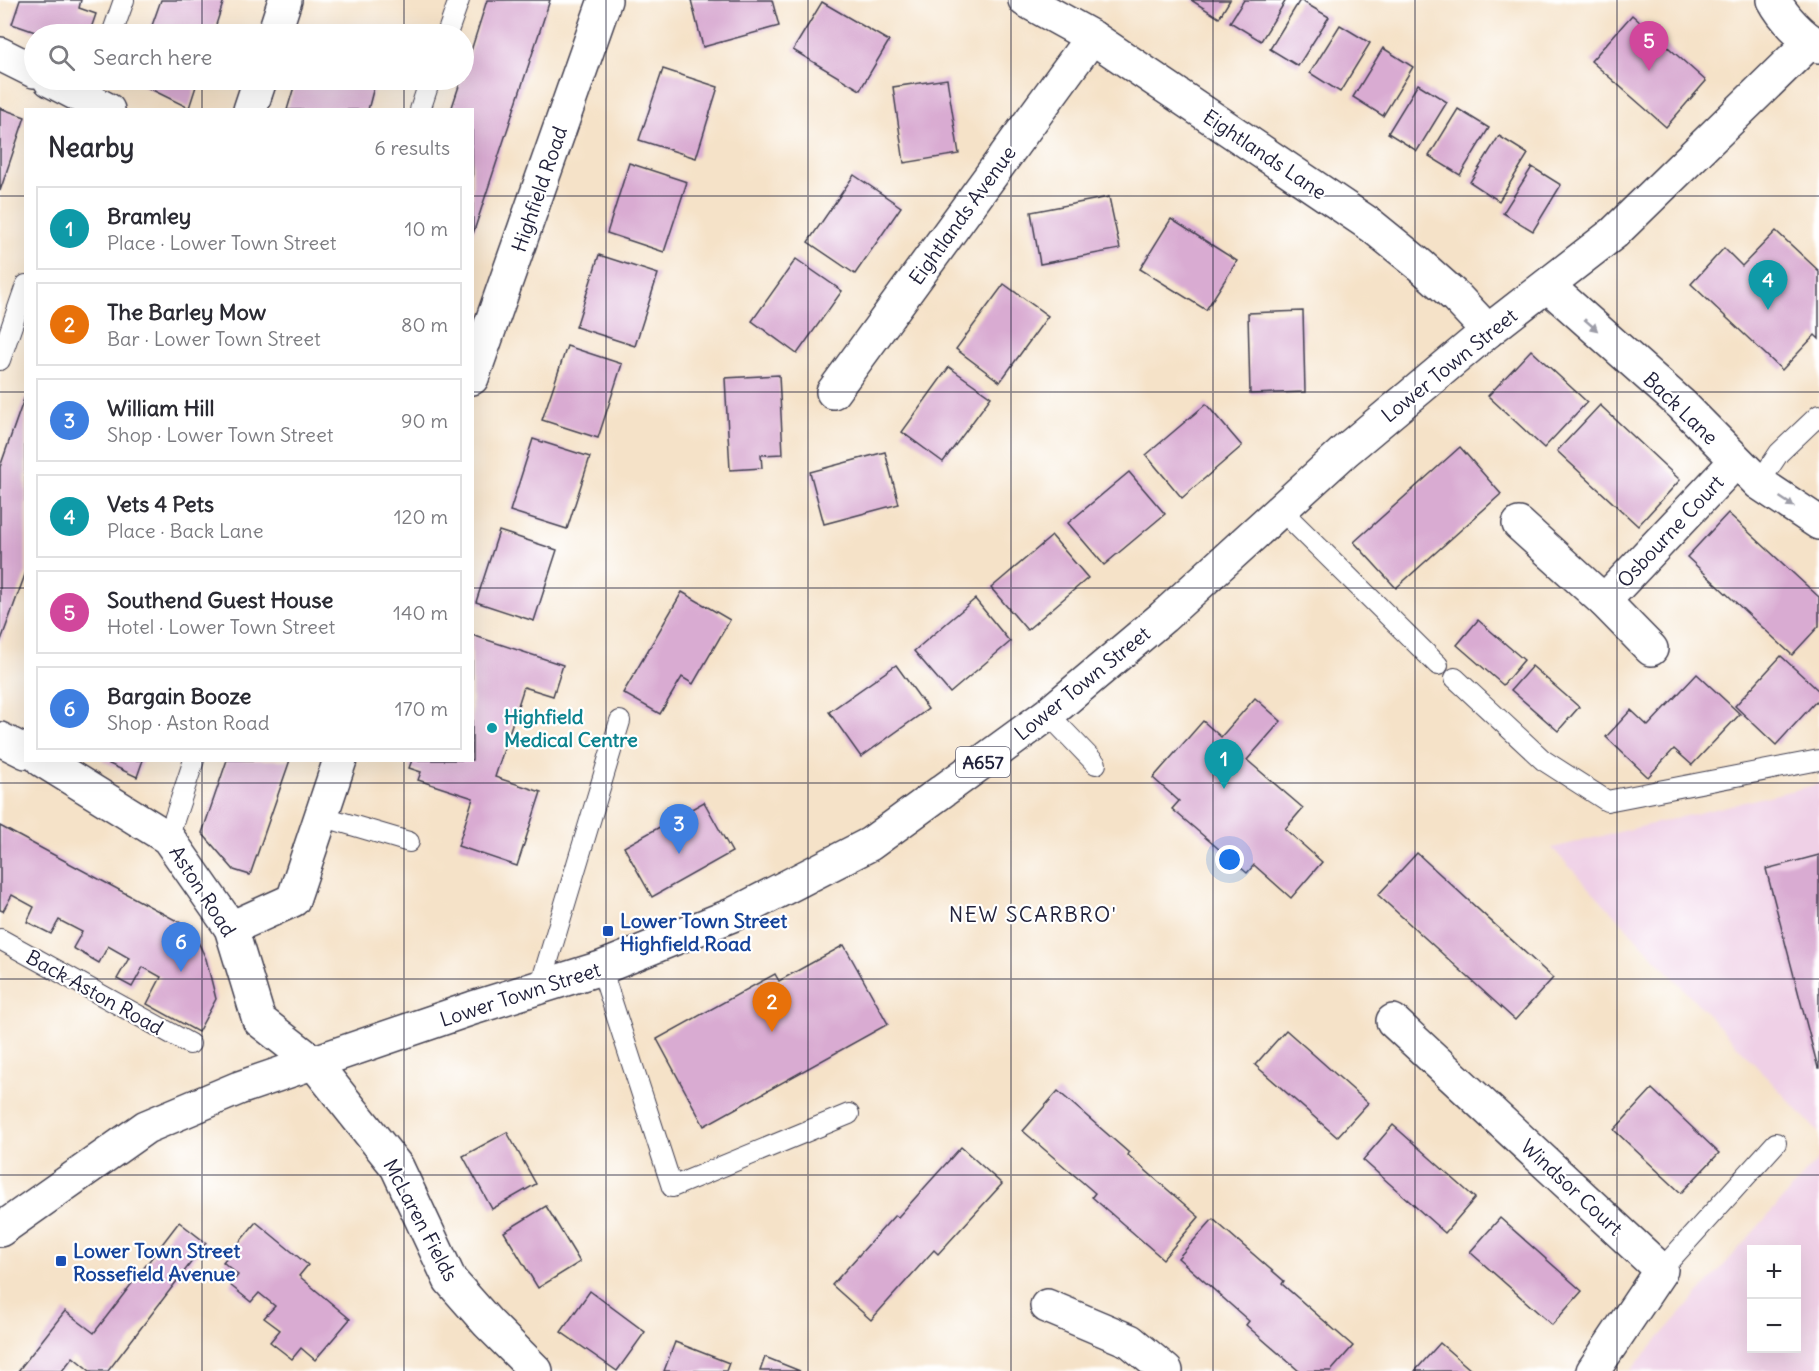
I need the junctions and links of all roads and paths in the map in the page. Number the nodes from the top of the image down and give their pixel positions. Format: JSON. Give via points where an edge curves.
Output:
{"nodes":[{"id":1,"x":124,"y":0,"type":"edge"},
{"id":2,"x":285,"y":0,"type":"edge"},
{"id":3,"x":459,"y":0,"type":"edge"},
{"id":4,"x":605,"y":0,"type":"edge"},
{"id":5,"x":1025,"y":0,"type":"edge"},
{"id":6,"x":1774,"y":0,"type":"edge"},
{"id":7,"x":116,"y":24,"type":"edge"},
{"id":8,"x":277,"y":24,"type":"edge"},
{"id":9,"x":451,"y":24,"type":"edge"},
{"id":10,"x":1092,"y":37,"type":"junction"},
{"id":11,"x":1815,"y":44,"type":"edge"},
{"id":12,"x":0,"y":54,"type":"edge"},
{"id":13,"x":24,"y":66,"type":"edge"},
{"id":14,"x":74,"y":90,"type":"edge"},
{"id":15,"x":257,"y":90,"type":"edge"},
{"id":16,"x":427,"y":90,"type":"edge"},
{"id":17,"x":95,"y":99,"type":"edge"},
{"id":18,"x":251,"y":108,"type":"edge"},
{"id":19,"x":421,"y":108,"type":"edge"},
{"id":20,"x":1548,"y":286,"type":"junction"},
{"id":21,"x":24,"y":291,"type":"edge"},
{"id":22,"x":484,"y":303,"type":"edge"},
{"id":23,"x":1488,"y":331,"type":"junction"},
{"id":24,"x":0,"y":360,"type":"edge"},
{"id":25,"x":474,"y":366,"type":"edge"},
{"id":26,"x":833,"y":392,"type":"dead end"},
{"id":27,"x":1819,"y":415,"type":"edge"},
{"id":28,"x":1736,"y":461,"type":"junction"},
{"id":29,"x":1759,"y":483,"type":"junction"},
{"id":30,"x":1280,"y":509,"type":"junction"},
{"id":31,"x":1819,"y":523,"type":"edge"},
{"id":32,"x":1519,"y":524,"type":"dead end"},
{"id":33,"x":1604,"y":601,"type":"junction"},
{"id":34,"x":1651,"y":649,"type":"dead end"},
{"id":35,"x":1438,"y":664,"type":"dead end"},
{"id":36,"x":1455,"y":678,"type":"dead end"},
{"id":37,"x":1048,"y":714,"type":"junction"},
{"id":38,"x":620,"y":721,"type":"dead end"},
{"id":39,"x":0,"y":739,"type":"edge"},
{"id":40,"x":24,"y":751,"type":"edge"},
{"id":41,"x":1819,"y":760,"type":"edge"},
{"id":42,"x":45,"y":762,"type":"edge"},
{"id":43,"x":193,"y":762,"type":"edge"},
{"id":44,"x":339,"y":762,"type":"edge"},
{"id":45,"x":1096,"y":764,"type":"dead end"},
{"id":46,"x":321,"y":816,"type":"junction"},
{"id":47,"x":168,"y":838,"type":"junction"},
{"id":48,"x":409,"y":842,"type":"dead end"},
{"id":49,"x":231,"y":928,"type":"junction"},
{"id":50,"x":0,"y":939,"type":"edge"},
{"id":51,"x":601,"y":968,"type":"junction"},
{"id":52,"x":540,"y":987,"type":"junction"},
{"id":53,"x":1393,"y":1021,"type":"dead end"},
{"id":54,"x":190,"y":1044,"type":"dead end"},
{"id":55,"x":314,"y":1063,"type":"junction"},
{"id":56,"x":849,"y":1114,"type":"dead end"},
{"id":57,"x":1776,"y":1143,"type":"dead end"},
{"id":58,"x":0,"y":1230,"type":"edge"},
{"id":59,"x":1661,"y":1270,"type":"junction"},
{"id":60,"x":1047,"y":1306,"type":"dead end"},
{"id":61,"x":536,"y":1371,"type":"edge"},
{"id":62,"x":1166,"y":1371,"type":"edge"},
{"id":63,"x":1593,"y":1371,"type":"edge"}],
"edges":[{"from":1,"to":7,"type":"lane"},
{"from":2,"to":8,"type":"street"},
{"from":3,"to":9,"type":"lane"},
{"from":4,"to":22,"type":"street","name":"Highfield Road"},
{"from":5,"to":10,"type":"street","name":"Eightlands Lane"},
{"from":6,"to":11,"type":"street","number":"A657"},
{"from":10,"to":23,"type":"street","name":"Eightlands Lane","via":[[1372,226],[1456,297]]},
{"from":10,"to":26,"type":"street","name":"Eightlands Avenue"},
{"from":11,"to":20,"type":"street","name":"Lower Town Street","number":"A657","via":[[1631,217]]},
{"from":12,"to":13,"type":"street"},
{"from":14,"to":17,"type":"street"},
{"from":15,"to":18,"type":"street"},
{"from":16,"to":19,"type":"lane"},
{"from":20,"to":23,"type":"street","name":"Lower Town Street","number":"A657"},
{"from":20,"to":28,"type":"street","name":"Back Lane","one_way":true,"via":[[1682,405]]},
{"from":21,"to":24,"type":"lane"},
{"from":22,"to":25,"type":"street","name":"Highfield Road"},
{"from":23,"to":30,"type":"street","name":"Lower Town Street","number":"A657"},
{"from":27,"to":29,"type":"lane","via":[[1779,453]]},
{"from":28,"to":29,"type":"street","name":"Back Lane"},
{"from":28,"to":33,"type":"street","name":"Osbourne Court"},
{"from":29,"to":31,"type":"street","name":"Back Lane","one_way":true},
{"from":30,"to":35,"type":"lane"},
{"from":30,"to":37,"type":"street","name":"Lower Town Street","number":"A657","via":[[1163,617]]},
{"from":32,"to":33,"type":"street","name":"Osbourne Court"},
{"from":33,"to":34,"type":"street","name":"Osbourne Court"},
{"from":36,"to":41,"type":"lane","via":[[1543,760],[1607,801]]},
{"from":37,"to":45,"type":"lane"},
{"from":37,"to":51,"type":"street","name":"Lower Town Street","number":"A657","via":[[870,844],[732,915]]},
{"from":38,"to":52,"type":"lane"},
{"from":39,"to":40,"type":"street"},
{"from":42,"to":47,"type":"street","name":"Aston Road"},
{"from":43,"to":47,"type":"lane"},
{"from":44,"to":46,"type":"street"},
{"from":46,"to":48,"type":"lane"},
{"from":46,"to":49,"type":"street","via":[[293,900]]},
{"from":47,"to":49,"type":"street","name":"Aston Road"},
{"from":49,"to":55,"type":"street","name":"Aston Road","via":[[259,1020]]},
{"from":50,"to":54,"type":"lane","name":"Back Aston Road"},
{"from":51,"to":52,"type":"street","name":"Lower Town Street","number":"A657"},
{"from":51,"to":56,"type":"lane","via":[[672,1187]]},
{"from":52,"to":55,"type":"street","name":"Lower Town Street","number":"A657"},
{"from":53,"to":59,"type":"street","name":"Windsor Court"},
{"from":55,"to":58,"type":"street","name":"Lower Town Street","number":"A657","via":[[239,1088],[146,1127]]},
{"from":55,"to":61,"type":"street","name":"McLaren Fields","via":[[396,1167],[450,1280]]},
{"from":57,"to":59,"type":"lane"},
{"from":59,"to":63,"type":"street"},
{"from":60,"to":62,"type":"street","via":[[1130,1341]]}]}
